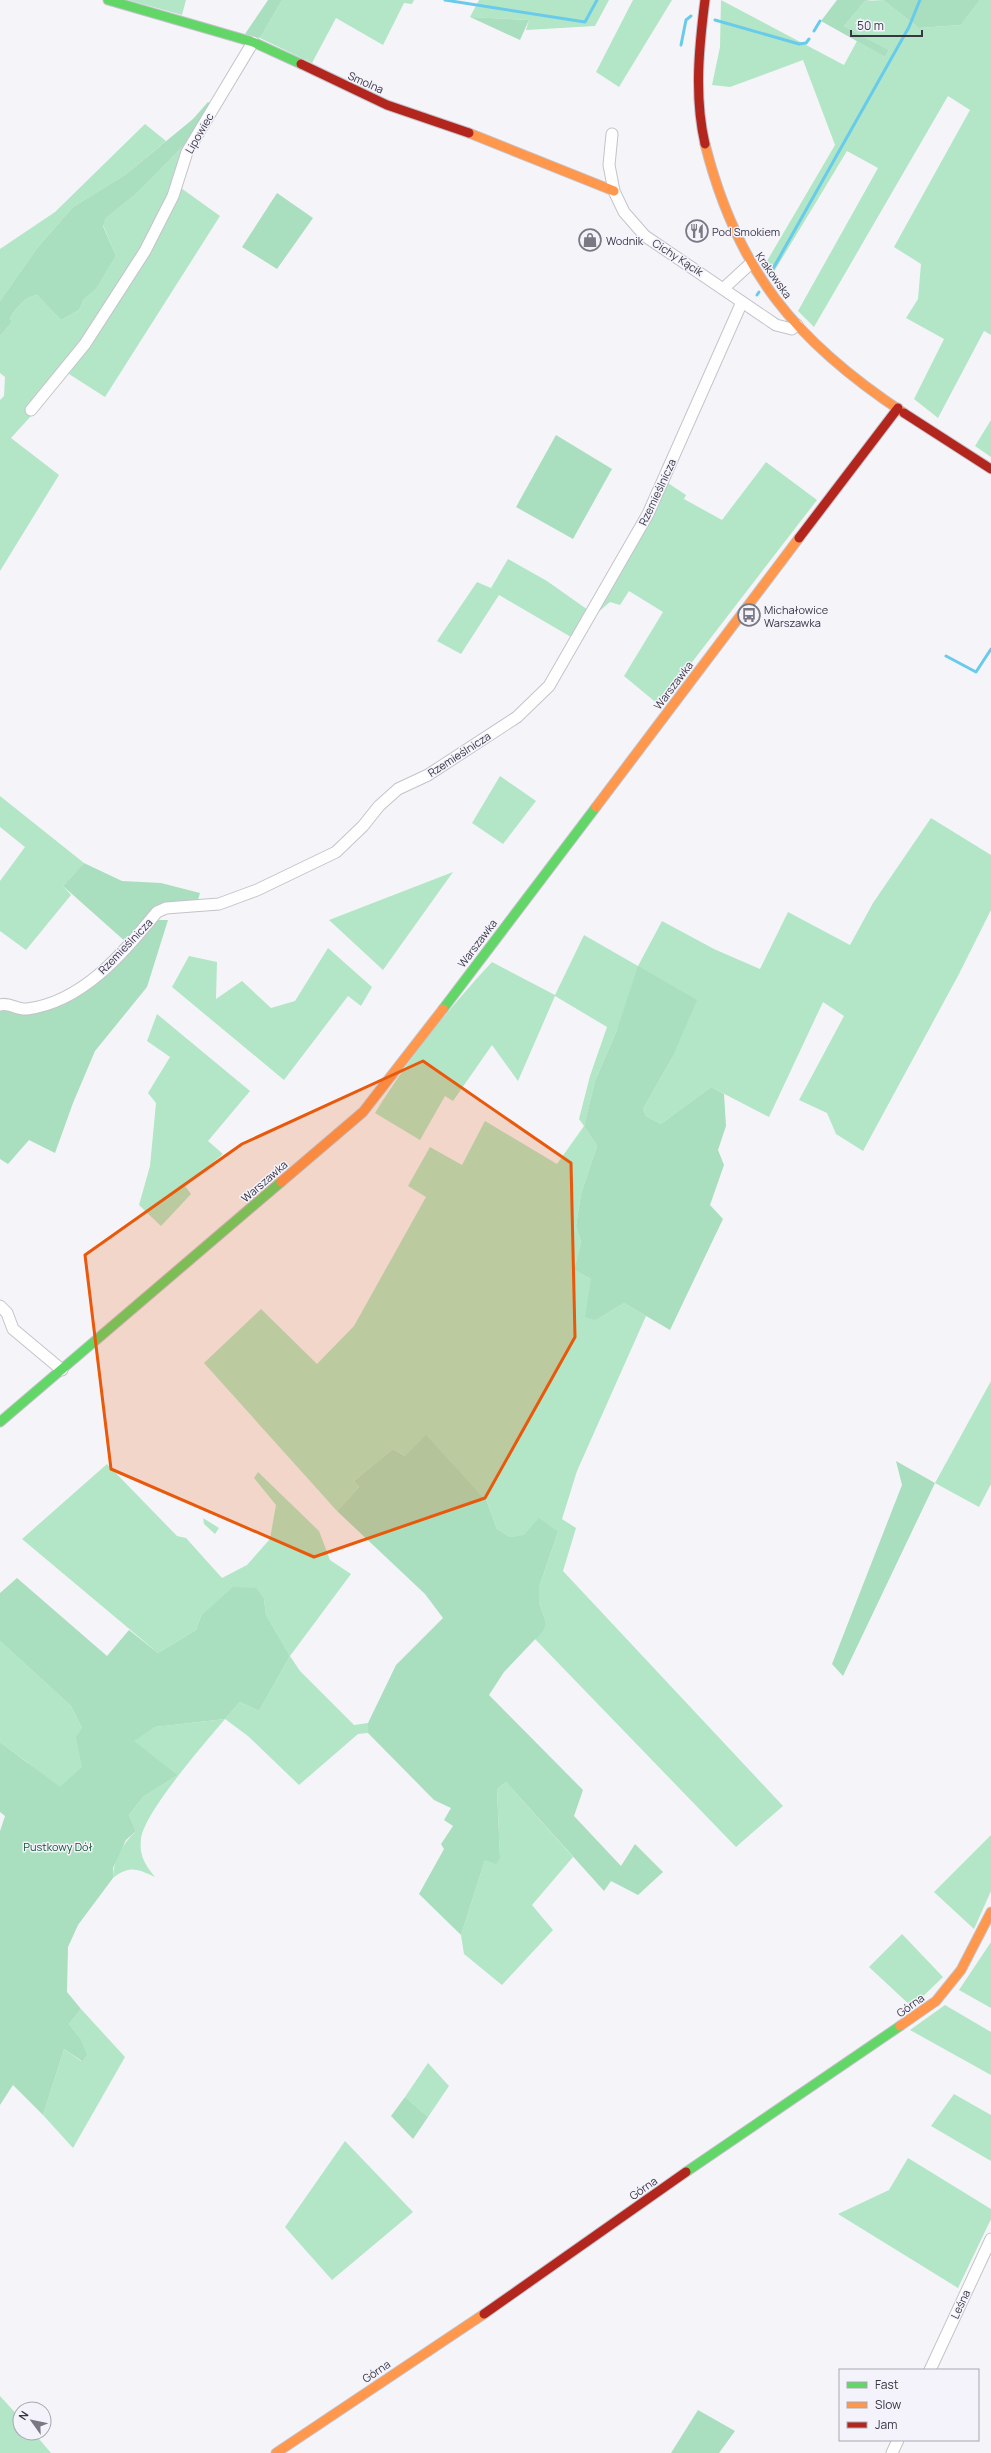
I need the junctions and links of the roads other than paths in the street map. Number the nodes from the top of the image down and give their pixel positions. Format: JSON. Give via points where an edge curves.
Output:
{"nodes":[{"id":1,"x":108,"y":0,"type":"edge"},
{"id":2,"x":705,"y":0,"type":"edge"},
{"id":3,"x":253,"y":42,"type":"junction"},
{"id":4,"x":612,"y":134,"type":"dead end"},
{"id":5,"x":614,"y":191,"type":"junction"},
{"id":6,"x":750,"y":264,"type":"junction"},
{"id":7,"x":724,"y":288,"type":"junction"},
{"id":8,"x":742,"y":302,"type":"junction"},
{"id":9,"x":797,"y":325,"type":"junction"},
{"id":10,"x":898,"y":408,"type":"junction"},
{"id":11,"x":31,"y":410,"type":"dead end"},
{"id":12,"x":991,"y":470,"type":"edge"},
{"id":13,"x":0,"y":1005,"type":"edge"},
{"id":14,"x":0,"y":1306,"type":"edge"},
{"id":15,"x":62,"y":1370,"type":"junction"},
{"id":16,"x":0,"y":1422,"type":"edge"},
{"id":17,"x":991,"y":1912,"type":"edge"},
{"id":18,"x":991,"y":2239,"type":"edge"},
{"id":19,"x":930,"y":2369,"type":"edge"},
{"id":20,"x":898,"y":2441,"type":"edge"},
{"id":21,"x":276,"y":2453,"type":"edge"},
{"id":22,"x":892,"y":2453,"type":"edge"}],
"edges":[{"from":1,"to":3,"type":"street","name":"Smolna"},
{"from":2,"to":6,"type":"street","name":"Krakowska","via":[[699,44],[698,96],[701,122],[720,200]]},
{"from":3,"to":5,"type":"street","name":"Smolna","via":[[387,105],[471,134]]},
{"from":3,"to":11,"type":"street","name":"Lipowiec","via":[[187,152],[173,196],[145,251],[86,344]]},
{"from":4,"to":5,"type":"street","name":"Cichy Kącik","via":[[609,165]]},
{"from":5,"to":7,"type":"street","name":"Cichy Kącik","via":[[624,212],[645,236]]},
{"from":6,"to":7,"type":"street"},
{"from":6,"to":9,"type":"street","name":"Krakowska"},
{"from":7,"to":8,"type":"street","name":"Cichy Kącik"},
{"from":8,"to":9,"type":"street","name":"Cichy Kącik","via":[[776,325],[792,329]]},
{"from":8,"to":13,"type":"street","name":"Rzemieślnicza","via":[[648,514],[629,550],[549,686],[528,707],[517,717],[428,775],[398,789],[378,806],[363,826],[336,852],[257,890],[219,904],[166,908],[157,912],[114,960],[79,989],[61,1000],[25,1009]]},
{"from":9,"to":10,"type":"street","name":"Krakowska","via":[[840,366]]},
{"from":10,"to":12,"type":"street","name":"Krakowska"},
{"from":10,"to":15,"type":"street","name":"Warszawka","via":[[376,1098],[363,1112]]},
{"from":14,"to":15,"type":"street","via":[[7,1313],[13,1329]]},
{"from":15,"to":16,"type":"street","name":"Warszawka"},
{"from":17,"to":21,"type":"street","name":"Górna","via":[[961,1970],[936,2001],[769,2114],[500,2303]]},
{"from":18,"to":19,"type":"street","name":"Leśna"},
{"from":20,"to":22,"type":"street"}]}
